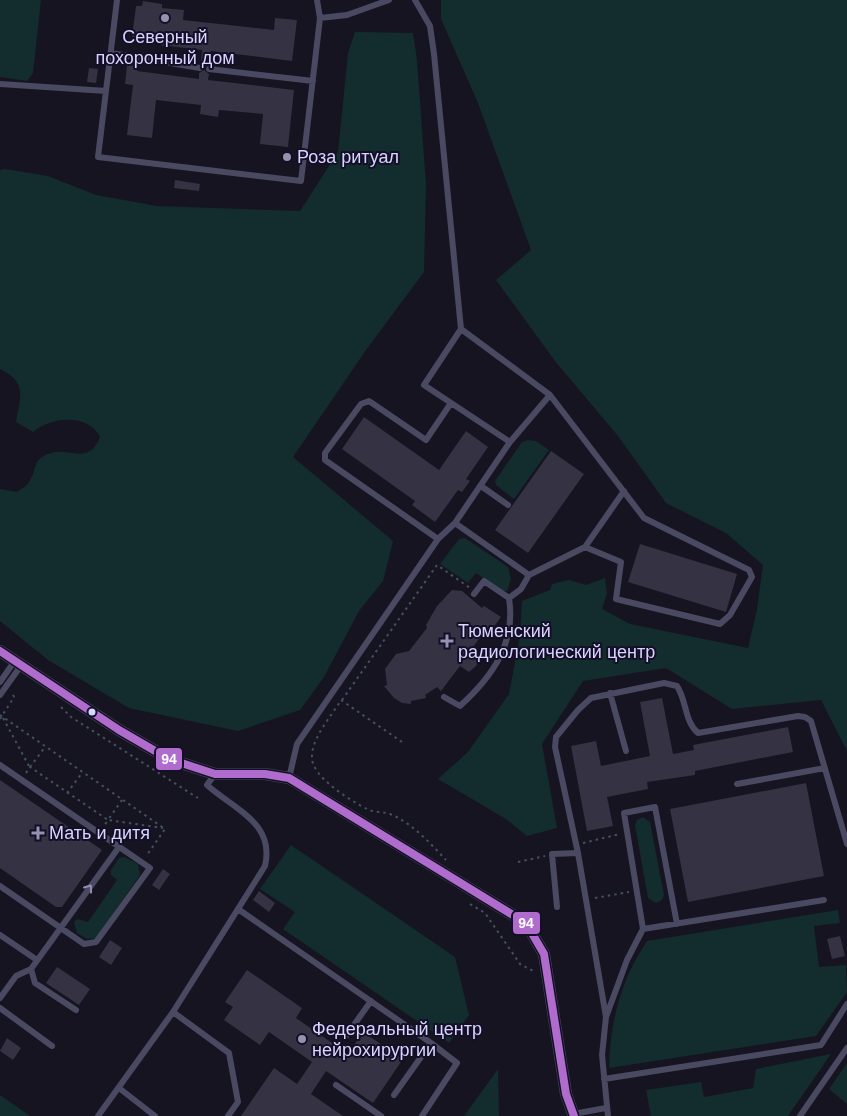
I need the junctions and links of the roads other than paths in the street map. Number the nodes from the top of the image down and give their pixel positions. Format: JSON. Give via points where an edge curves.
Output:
{"nodes":[{"id":1,"x":117,"y":0,"type":"edge"},
{"id":2,"x":317,"y":0,"type":"edge"},
{"id":3,"x":389,"y":0,"type":"edge"},
{"id":4,"x":415,"y":0,"type":"edge"},
{"id":5,"x":320,"y":18,"type":"junction"},
{"id":6,"x":110,"y":53,"type":"junction"},
{"id":7,"x":200,"y":68,"type":"dead end"},
{"id":8,"x":209,"y":69,"type":"dead end"},
{"id":9,"x":313,"y":81,"type":"junction"},
{"id":10,"x":0,"y":84,"type":"edge"},
{"id":11,"x":106,"y":90,"type":"junction"},
{"id":12,"x":461,"y":329,"type":"junction"},
{"id":13,"x":550,"y":395,"type":"junction"},
{"id":14,"x":451,"y":403,"type":"junction"},
{"id":15,"x":510,"y":442,"type":"junction"},
{"id":16,"x":481,"y":486,"type":"junction"},
{"id":17,"x":624,"y":491,"type":"junction"},
{"id":18,"x":508,"y":505,"type":"dead end"},
{"id":19,"x":455,"y":523,"type":"junction"},
{"id":20,"x":438,"y":539,"type":"junction"},
{"id":21,"x":584,"y":547,"type":"junction"},
{"id":22,"x":529,"y":575,"type":"junction"},
{"id":23,"x":475,"y":593,"type":"road end"},
{"id":24,"x":508,"y":598,"type":"junction"},
{"id":25,"x":0,"y":652,"type":"edge"},
{"id":26,"x":17,"y":664,"type":"junction"},
{"id":27,"x":0,"y":682,"type":"edge"},
{"id":28,"x":610,"y":693,"type":"junction"},
{"id":29,"x":0,"y":696,"type":"edge"},
{"id":30,"x":444,"y":697,"type":"dead end"},
{"id":31,"x":626,"y":752,"type":"dead end"},
{"id":32,"x":0,"y":765,"type":"edge"},
{"id":33,"x":825,"y":768,"type":"junction"},
{"id":34,"x":215,"y":774,"type":"junction"},
{"id":35,"x":289,"y":778,"type":"junction"},
{"id":36,"x":737,"y":784,"type":"dead end"},
{"id":37,"x":847,"y":844,"type":"edge"},
{"id":38,"x":119,"y":847,"type":"junction"},
{"id":39,"x":578,"y":853,"type":"junction"},
{"id":40,"x":0,"y":886,"type":"edge"},
{"id":41,"x":824,"y":900,"type":"dead end"},
{"id":42,"x":558,"y":907,"type":"dead end"},
{"id":43,"x":238,"y":909,"type":"junction"},
{"id":44,"x":677,"y":924,"type":"junction"},
{"id":45,"x":61,"y":928,"type":"junction"},
{"id":46,"x":642,"y":929,"type":"junction"},
{"id":47,"x":0,"y":935,"type":"edge"},
{"id":48,"x":37,"y":960,"type":"junction"},
{"id":49,"x":31,"y":969,"type":"junction"},
{"id":50,"x":0,"y":998,"type":"edge"},
{"id":51,"x":370,"y":1001,"type":"junction"},
{"id":52,"x":847,"y":1004,"type":"edge"},
{"id":53,"x":0,"y":1008,"type":"edge"},
{"id":54,"x":76,"y":1010,"type":"dead end"},
{"id":55,"x":172,"y":1012,"type":"junction"},
{"id":56,"x":606,"y":1017,"type":"junction"},
{"id":57,"x":346,"y":1036,"type":"dead end"},
{"id":58,"x":431,"y":1043,"type":"junction"},
{"id":59,"x":52,"y":1046,"type":"dead end"},
{"id":60,"x":847,"y":1048,"type":"edge"},
{"id":61,"x":604,"y":1079,"type":"junction"},
{"id":62,"x":336,"y":1085,"type":"dead end"},
{"id":63,"x":119,"y":1088,"type":"junction"},
{"id":64,"x":394,"y":1094,"type":"dead end"},
{"id":65,"x":606,"y":1108,"type":"junction"},
{"id":66,"x":573,"y":1115,"type":"edge"},
{"id":67,"x":98,"y":1116,"type":"edge"},
{"id":68,"x":155,"y":1116,"type":"edge"},
{"id":69,"x":228,"y":1116,"type":"edge"},
{"id":70,"x":381,"y":1116,"type":"edge"},
{"id":71,"x":422,"y":1116,"type":"edge"},
{"id":72,"x":608,"y":1116,"type":"edge"},
{"id":73,"x":800,"y":1116,"type":"edge"}],
"edges":[{"from":1,"to":6,"type":"lane"},
{"from":2,"to":5,"type":"lane"},
{"from":3,"to":5,"type":"lane","via":[[346,15]]},
{"from":4,"to":12,"type":"lane","via":[[430,26],[433,45]]},
{"from":5,"to":9,"type":"lane"},
{"from":6,"to":7,"type":"lane"},
{"from":6,"to":11,"type":"lane"},
{"from":8,"to":9,"type":"lane"},
{"from":9,"to":11,"type":"lane","via":[[301,181],[98,156]]},
{"from":10,"to":11,"type":"lane"},
{"from":12,"to":13,"type":"lane"},
{"from":12,"to":14,"type":"lane","via":[[424,385]]},
{"from":13,"to":15,"type":"lane"},
{"from":13,"to":17,"type":"lane"},
{"from":14,"to":15,"type":"lane"},
{"from":14,"to":20,"type":"lane","via":[[426,440],[369,401],[360,404],[325,453],[325,460]]},
{"from":15,"to":16,"type":"lane"},
{"from":16,"to":18,"type":"lane"},
{"from":16,"to":19,"type":"lane"},
{"from":17,"to":21,"type":"lane"},
{"from":17,"to":21,"type":"lane","via":[[644,518],[749,570],[752,577],[730,616],[720,624],[616,599],[621,562]]},
{"from":19,"to":20,"type":"lane"},
{"from":19,"to":22,"type":"lane"},
{"from":20,"to":35,"type":"lane","via":[[297,744]]},
{"from":21,"to":22,"type":"lane"},
{"from":22,"to":24,"type":"lane","via":[[521,589]]},
{"from":23,"to":24,"type":"lane","via":[[484,581]]},
{"from":24,"to":30,"type":"lane","via":[[512,618],[504,651],[478,690],[460,706]]},
{"from":25,"to":26,"type":"street"},
{"from":26,"to":27,"type":"lane"},
{"from":26,"to":29,"type":"lane"},
{"from":26,"to":34,"type":"street","via":[[169,759]]},
{"from":28,"to":31,"type":"lane"},
{"from":28,"to":33,"type":"lane","via":[[664,683],[677,686],[683,695],[690,726],[698,733],[805,717],[810,721]]},
{"from":28,"to":39,"type":"lane","via":[[590,698],[556,737],[555,747]]},
{"from":32,"to":38,"type":"lane"},
{"from":33,"to":36,"type":"lane"},
{"from":33,"to":37,"type":"lane"},
{"from":34,"to":35,"type":"street","via":[[265,774]]},
{"from":34,"to":43,"type":"lane","via":[[207,785],[251,819],[266,839],[268,854],[265,866]]},
{"from":35,"to":66,"type":"street","via":[[526,923],[544,954],[566,1094]]},
{"from":45,"to":38,"type":"lane","one_way":true},
{"from":38,"to":45,"type":"lane","via":[[150,868],[96,942],[84,944]]},
{"from":39,"to":42,"type":"lane","via":[[552,854]]},
{"from":39,"to":56,"type":"lane"},
{"from":40,"to":45,"type":"lane"},
{"from":41,"to":44,"type":"lane"},
{"from":43,"to":51,"type":"lane"},
{"from":43,"to":55,"type":"lane"},
{"from":44,"to":46,"type":"lane"},
{"from":44,"to":46,"type":"lane","via":[[655,807],[624,813]]},
{"from":45,"to":48,"type":"lane"},
{"from":46,"to":56,"type":"lane"},
{"from":47,"to":48,"type":"lane"},
{"from":48,"to":49,"type":"lane"},
{"from":49,"to":50,"type":"lane","via":[[16,976]]},
{"from":49,"to":54,"type":"lane","via":[[35,983]]},
{"from":51,"to":57,"type":"lane"},
{"from":51,"to":58,"type":"lane"},
{"from":52,"to":61,"type":"lane","via":[[821,1045]]},
{"from":53,"to":59,"type":"lane"},
{"from":55,"to":63,"type":"lane"},
{"from":55,"to":69,"type":"lane","via":[[229,1053],[238,1102]]},
{"from":56,"to":61,"type":"lane","via":[[602,1055]]},
{"from":58,"to":64,"type":"lane"},
{"from":58,"to":71,"type":"lane","via":[[457,1063]]},
{"from":60,"to":73,"type":"lane"},
{"from":61,"to":65,"type":"lane"},
{"from":62,"to":70,"type":"lane"},
{"from":63,"to":67,"type":"lane"},
{"from":63,"to":68,"type":"lane"},
{"from":65,"to":66,"type":"lane"},
{"from":65,"to":72,"type":"lane"}]}
